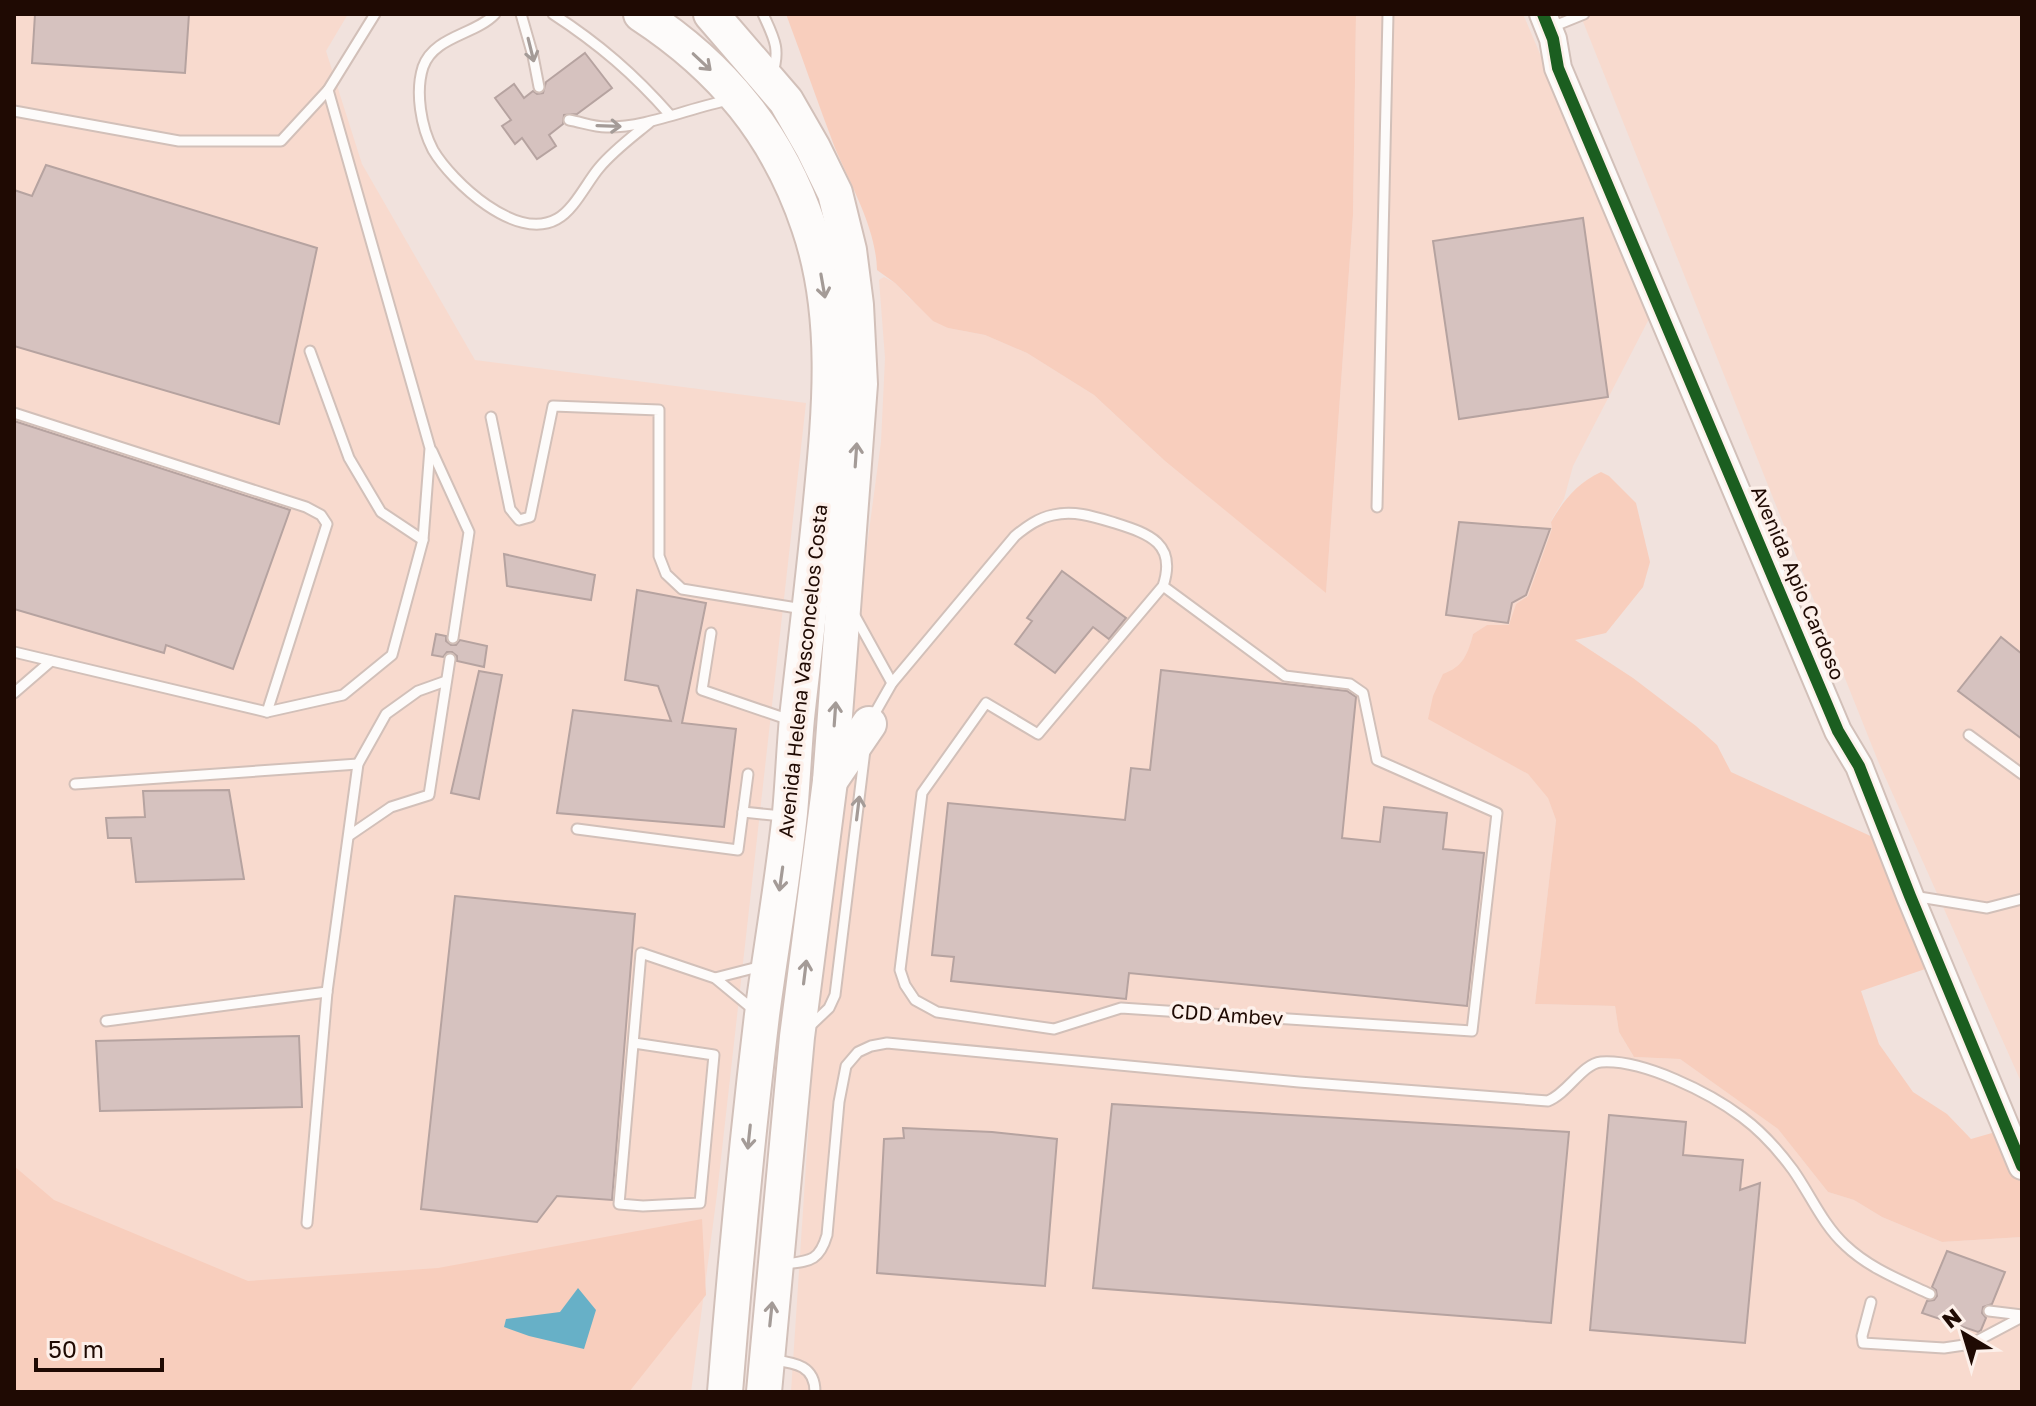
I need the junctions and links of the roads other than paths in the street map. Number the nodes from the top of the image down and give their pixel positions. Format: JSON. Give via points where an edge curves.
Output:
{"nodes":[{"id":1,"x":375,"y":14,"type":"edge"},
{"id":2,"x":495,"y":14,"type":"edge"},
{"id":3,"x":521,"y":14,"type":"edge"},
{"id":4,"x":553,"y":14,"type":"edge"},
{"id":5,"x":641,"y":14,"type":"edge"},
{"id":6,"x":711,"y":14,"type":"edge"},
{"id":7,"x":763,"y":14,"type":"edge"},
{"id":8,"x":1388,"y":14,"type":"edge"},
{"id":9,"x":1584,"y":14,"type":"edge"},
{"id":10,"x":1548,"y":27,"type":"edge"},
{"id":11,"x":770,"y":80,"type":"junction"},
{"id":12,"x":539,"y":87,"type":"dead end"},
{"id":13,"x":328,"y":90,"type":"junction"},
{"id":14,"x":740,"y":98,"type":"junction"},
{"id":15,"x":14,"y":111,"type":"edge"},
{"id":16,"x":670,"y":115,"type":"junction"},
{"id":17,"x":569,"y":120,"type":"dead end"},
{"id":18,"x":649,"y":123,"type":"junction"},
{"id":19,"x":310,"y":351,"type":"dead end"},
{"id":20,"x":14,"y":413,"type":"edge"},
{"id":21,"x":491,"y":417,"type":"dead end"},
{"id":22,"x":430,"y":448,"type":"junction"},
{"id":23,"x":1377,"y":507,"type":"dead end"},
{"id":24,"x":423,"y":540,"type":"junction"},
{"id":25,"x":1163,"y":586,"type":"junction"},
{"id":26,"x":843,"y":596,"type":"junction"},
{"id":27,"x":810,"y":610,"type":"junction"},
{"id":28,"x":711,"y":633,"type":"dead end"},
{"id":29,"x":453,"y":638,"type":"dead end"},
{"id":30,"x":14,"y":652,"type":"edge"},
{"id":31,"x":450,"y":659,"type":"dead end"},
{"id":32,"x":51,"y":661,"type":"junction"},
{"id":33,"x":446,"y":681,"type":"junction"},
{"id":34,"x":892,"y":683,"type":"junction"},
{"id":35,"x":14,"y":693,"type":"edge"},
{"id":36,"x":267,"y":712,"type":"junction"},
{"id":37,"x":797,"y":722,"type":"junction"},
{"id":38,"x":869,"y":724,"type":"junction"},
{"id":39,"x":1969,"y":735,"type":"dead end"},
{"id":40,"x":358,"y":764,"type":"junction"},
{"id":41,"x":748,"y":774,"type":"dead end"},
{"id":42,"x":2022,"y":774,"type":"edge"},
{"id":43,"x":830,"y":781,"type":"junction"},
{"id":44,"x":75,"y":784,"type":"dead end"},
{"id":45,"x":743,"y":812,"type":"junction"},
{"id":46,"x":790,"y":817,"type":"junction"},
{"id":47,"x":577,"y":829,"type":"dead end"},
{"id":48,"x":350,"y":835,"type":"junction"},
{"id":49,"x":1910,"y":896,"type":"junction"},
{"id":50,"x":2022,"y":899,"type":"edge"},
{"id":51,"x":769,"y":964,"type":"junction"},
{"id":52,"x":715,"y":978,"type":"junction"},
{"id":53,"x":327,"y":992,"type":"junction"},
{"id":54,"x":762,"y":1017,"type":"junction"},
{"id":55,"x":106,"y":1021,"type":"dead end"},
{"id":56,"x":797,"y":1037,"type":"junction"},
{"id":57,"x":634,"y":1043,"type":"junction"},
{"id":58,"x":2022,"y":1166,"type":"edge"},
{"id":59,"x":307,"y":1223,"type":"dead end"},
{"id":60,"x":776,"y":1265,"type":"junction"},
{"id":61,"x":1930,"y":1294,"type":"dead end"},
{"id":62,"x":1871,"y":1302,"type":"dead end"},
{"id":63,"x":1989,"y":1311,"type":"dead end"},
{"id":64,"x":2022,"y":1316,"type":"edge"},
{"id":65,"x":765,"y":1375,"type":"edge"},
{"id":66,"x":725,"y":1392,"type":"edge"},
{"id":67,"x":815,"y":1392,"type":"edge"}],
"edges":[{"from":1,"to":13,"type":"lane"},
{"from":2,"to":18,"type":"lane","via":[[441,45],[424,65],[419,95],[433,149],[486,207],[520,221],[557,219],[600,167]]},
{"from":3,"to":12,"type":"lane","one_way":true},
{"from":4,"to":16,"type":"lane","via":[[616,59]]},
{"from":5,"to":14,"type":"highway","name":"Avenida Helena Vasconcelos Costa","one_way":true,"via":[[671,34]]},
{"from":6,"to":11,"type":"highway","name":"Avenida Helena Vasconcelos Costa"},
{"from":7,"to":11,"type":"lane","via":[[778,55]]},
{"from":8,"to":23,"type":"lane"},
{"from":9,"to":10,"type":"lane"},
{"from":10,"to":49,"type":"street","name":"Avenida Apio Cardoso","via":[[1569,58],[1854,724],[1859,766]]},
{"from":26,"to":11,"type":"highway","name":"Avenida Helena Vasconcelos Costa","one_way":true,"via":[[860,384],[849,250],[835,193]]},
{"from":13,"to":15,"type":"lane","via":[[281,141],[179,141]]},
{"from":13,"to":22,"type":"lane"},
{"from":14,"to":16,"type":"lane"},
{"from":14,"to":27,"type":"highway","name":"Avenida Helena Vasconcelos Costa","one_way":true,"via":[[787,173],[810,227],[824,287],[831,362]]},
{"from":16,"to":18,"type":"lane"},
{"from":17,"to":18,"type":"lane","one_way":true,"via":[[604,127]]},
{"from":19,"to":24,"type":"lane","via":[[349,458],[381,512]]},
{"from":20,"to":36,"type":"lane","via":[[321,515],[327,524]]},
{"from":21,"to":27,"type":"lane","via":[[510,509],[519,520],[530,517],[553,406],[659,410],[659,556],[666,574],[682,589]]},
{"from":22,"to":24,"type":"lane"},
{"from":22,"to":29,"type":"lane","via":[[469,532]]},
{"from":24,"to":36,"type":"lane","via":[[392,655],[343,695]]},
{"from":25,"to":25,"type":"lane","name":"CDD Ambev","via":[[1285,676],[1350,684],[1363,693],[1377,760],[1497,813],[1472,1031],[1121,1008],[1054,1029],[937,1012],[915,1000],[900,970],[922,793],[986,703],[1038,734]]},
{"from":25,"to":34,"type":"lane","via":[[1169,569],[1155,539],[1087,515],[1050,516],[1015,536]]},
{"from":26,"to":34,"type":"lane"},
{"from":43,"to":26,"type":"highway","name":"Avenida Helena Vasconcelos Costa","one_way":true},
{"from":27,"to":37,"type":"highway","name":"Avenida Helena Vasconcelos Costa"},
{"from":28,"to":37,"type":"lane","via":[[702,690]]},
{"from":30,"to":32,"type":"lane"},
{"from":31,"to":33,"type":"lane"},
{"from":32,"to":35,"type":"lane"},
{"from":32,"to":36,"type":"lane"},
{"from":33,"to":40,"type":"lane","via":[[418,691],[386,714]]},
{"from":33,"to":48,"type":"lane","via":[[429,795],[391,807]]},
{"from":34,"to":38,"type":"lane"},
{"from":37,"to":46,"type":"highway","name":"Avenida Helena Vasconcelos Costa"},
{"from":38,"to":43,"type":"highway"},
{"from":56,"to":38,"type":"lane","one_way":true,"via":[[821,1018],[835,995]]},
{"from":39,"to":42,"type":"lane"},
{"from":40,"to":44,"type":"lane"},
{"from":40,"to":48,"type":"lane"},
{"from":41,"to":45,"type":"lane"},
{"from":56,"to":43,"type":"highway","name":"Avenida Helena Vasconcelos Costa","one_way":true},
{"from":45,"to":46,"type":"lane"},
{"from":45,"to":47,"type":"lane","via":[[738,850]]},
{"from":46,"to":51,"type":"highway","name":"Avenida Helena Vasconcelos Costa","one_way":true},
{"from":48,"to":53,"type":"lane"},
{"from":49,"to":50,"type":"lane","via":[[1987,908]]},
{"from":49,"to":58,"type":"street","name":"Avenida Apio Cardoso"},
{"from":51,"to":52,"type":"lane"},
{"from":51,"to":54,"type":"highway","name":"Avenida Helena Vasconcelos Costa"},
{"from":52,"to":54,"type":"lane"},
{"from":52,"to":57,"type":"lane","via":[[641,953]]},
{"from":53,"to":55,"type":"lane"},
{"from":53,"to":59,"type":"lane"},
{"from":54,"to":66,"type":"highway","name":"Avenida Helena Vasconcelos Costa","one_way":true},
{"from":56,"to":60,"type":"highway","name":"Avenida Helena Vasconcelos Costa"},
{"from":57,"to":57,"type":"lane","via":[[619,1204],[700,1203],[714,1055]]},
{"from":60,"to":61,"type":"lane","via":[[811,1260],[823,1250],[846,1066],[858,1052],[887,1043],[1548,1101],[1560,1097],[1591,1066],[1625,1065],[1669,1078],[1743,1118],[1792,1169],[1844,1244],[1874,1267]]},
{"from":65,"to":60,"type":"highway","name":"Avenida Helena Vasconcelos Costa","one_way":true},
{"from":62,"to":64,"type":"lane","via":[[1863,1343],[1944,1348],[1971,1344]]},
{"from":63,"to":64,"type":"lane"},
{"from":65,"to":67,"type":"lane","via":[[799,1364],[811,1373]]}]}
